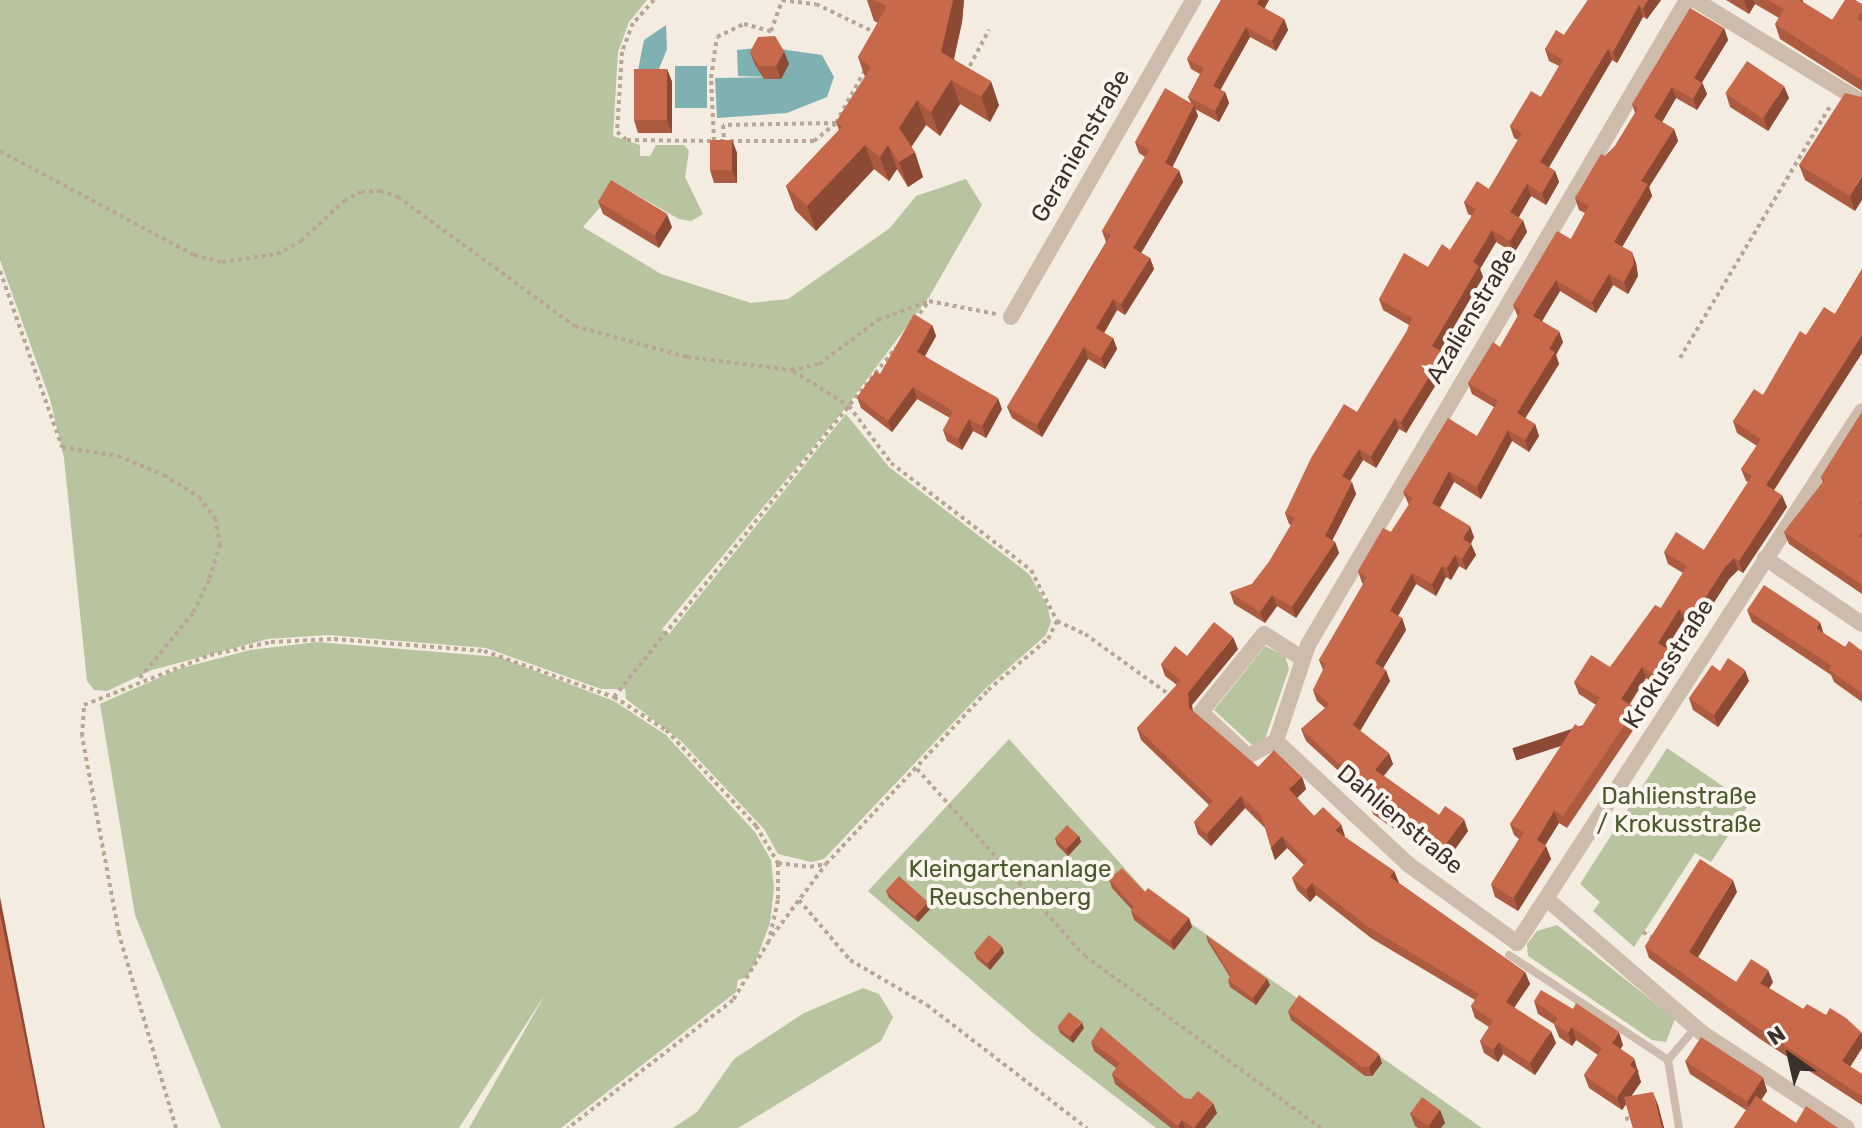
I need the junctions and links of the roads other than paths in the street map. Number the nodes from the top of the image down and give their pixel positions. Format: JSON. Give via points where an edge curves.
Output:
{"nodes":[{"id":1,"x":1193,"y":0,"type":"edge"},
{"id":2,"x":1687,"y":0,"type":"edge"},
{"id":3,"x":1695,"y":0,"type":"edge"},
{"id":4,"x":1862,"y":102,"type":"edge"},
{"id":5,"x":1011,"y":317,"type":"road end"},
{"id":6,"x":1862,"y":411,"type":"edge"},
{"id":7,"x":1765,"y":558,"type":"junction"},
{"id":8,"x":1862,"y":624,"type":"edge"},
{"id":9,"x":1303,"y":659,"type":"junction"},
{"id":10,"x":1276,"y":741,"type":"junction"},
{"id":11,"x":1548,"y":900,"type":"junction"},
{"id":12,"x":1513,"y":949,"type":"junction"},
{"id":13,"x":1696,"y":1027,"type":"junction"},
{"id":14,"x":1668,"y":1060,"type":"junction"},
{"id":15,"x":1679,"y":1128,"type":"edge"},
{"id":16,"x":1847,"y":1128,"type":"edge"}],
"edges":[{"from":1,"to":5,"type":"street","name":"Geranienstraße"},
{"from":2,"to":9,"type":"street","name":"Azalienstraße"},
{"from":3,"to":4,"type":"street"},
{"from":6,"to":7,"type":"street","name":"Krokusstraße"},
{"from":7,"to":8,"type":"street"},
{"from":7,"to":11,"type":"street","name":"Krokusstraße"},
{"from":9,"to":10,"type":"street","name":"Azalienstraße"},
{"from":9,"to":10,"type":"street","via":[[1264,634],[1201,712],[1248,756]]},
{"from":10,"to":12,"type":"street","name":"Dahlienstraße","via":[[1409,865],[1498,930]]},
{"from":11,"to":12,"type":"street","name":"Krokusstraße"},
{"from":11,"to":13,"type":"street"},
{"from":12,"to":14,"type":"lane"},
{"from":13,"to":14,"type":"lane"},
{"from":13,"to":16,"type":"street"},
{"from":14,"to":15,"type":"lane"}]}
